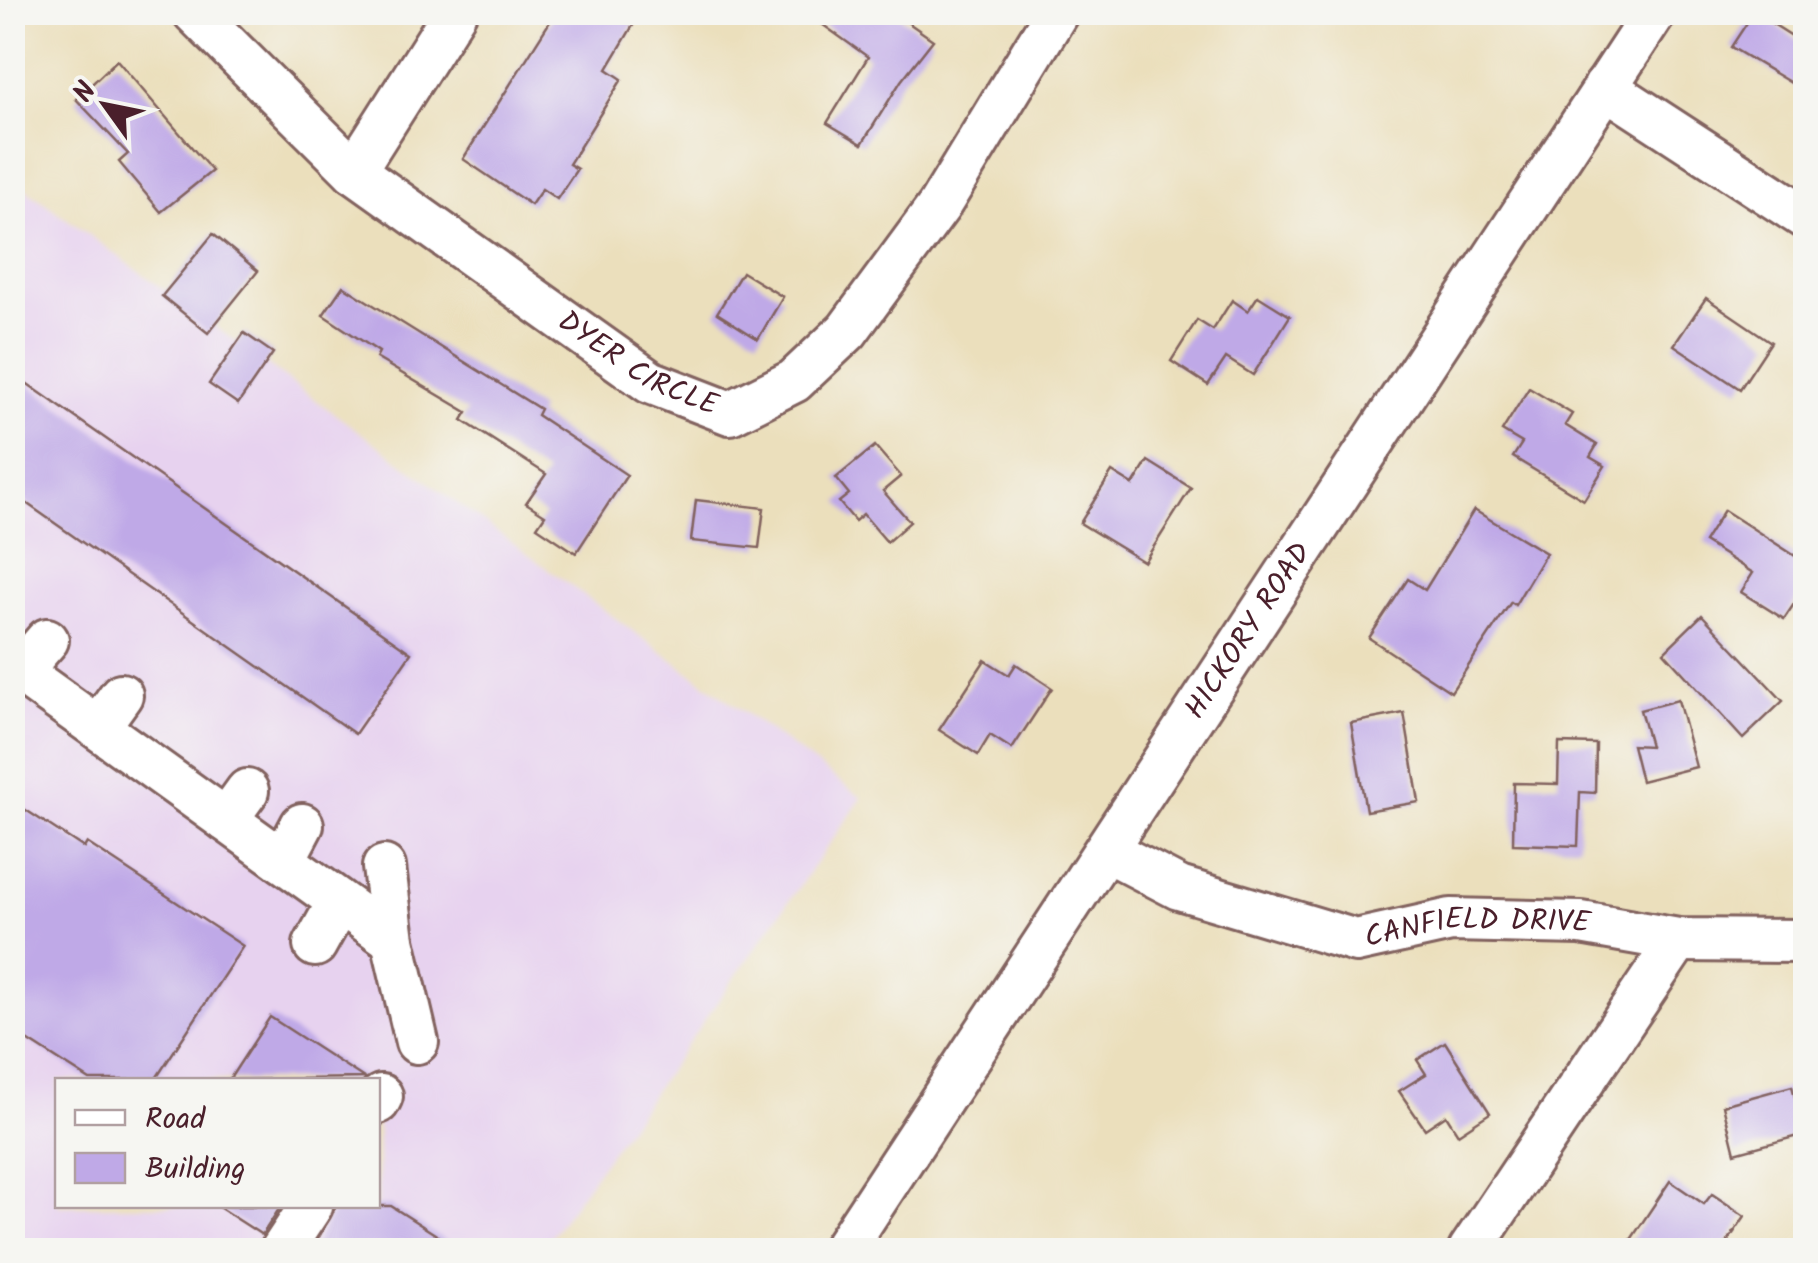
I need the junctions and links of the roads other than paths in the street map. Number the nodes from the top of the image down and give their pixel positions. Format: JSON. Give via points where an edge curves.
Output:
{"nodes":[{"id":1,"x":194,"y":12,"type":"edge"},
{"id":2,"x":455,"y":12,"type":"edge"},
{"id":3,"x":1057,"y":12,"type":"edge"},
{"id":4,"x":1655,"y":12,"type":"edge"},
{"id":5,"x":1605,"y":87,"type":"junction"},
{"id":6,"x":354,"y":172,"type":"junction"},
{"id":7,"x":1806,"y":218,"type":"edge"},
{"id":8,"x":26,"y":659,"type":"edge"},
{"id":9,"x":1106,"y":850,"type":"junction"},
{"id":10,"x":384,"y":867,"type":"dead end"},
{"id":11,"x":340,"y":902,"type":"junction"},
{"id":12,"x":392,"y":940,"type":"junction"},
{"id":13,"x":1678,"y":940,"type":"junction"},
{"id":14,"x":1806,"y":941,"type":"edge"},
{"id":15,"x":315,"y":945,"type":"dead end"},
{"id":16,"x":417,"y":1042,"type":"dead end"},
{"id":17,"x":309,"y":1208,"type":"edge"},
{"id":18,"x":282,"y":1250,"type":"edge"},
{"id":19,"x":843,"y":1250,"type":"edge"},
{"id":20,"x":1470,"y":1250,"type":"edge"}],
"edges":[{"from":1,"to":6,"type":"street","name":"DYER CIRCLE"},
{"from":2,"to":6,"type":"street"},
{"from":3,"to":6,"type":"street","name":"DYER CIRCLE","via":[[940,206],[846,330],[794,381],[730,412],[650,382]]},
{"from":4,"to":5,"type":"street","name":"HICKORY ROAD"},
{"from":5,"to":7,"type":"street"},
{"from":5,"to":9,"type":"street","name":"HICKORY ROAD"},
{"from":8,"to":11,"type":"street","via":[[293,843]]},
{"from":9,"to":13,"type":"street","name":"CANFIELD DRIVE","via":[[1179,888],[1356,941],[1451,920],[1581,923]]},
{"from":9,"to":19,"type":"street","name":"HICKORY ROAD"},
{"from":10,"to":12,"type":"street"},
{"from":11,"to":12,"type":"street"},
{"from":11,"to":15,"type":"street"},
{"from":12,"to":16,"type":"street"},
{"from":13,"to":14,"type":"street","name":"CANFIELD DRIVE"},
{"from":13,"to":20,"type":"street"},
{"from":17,"to":18,"type":"street"}]}
